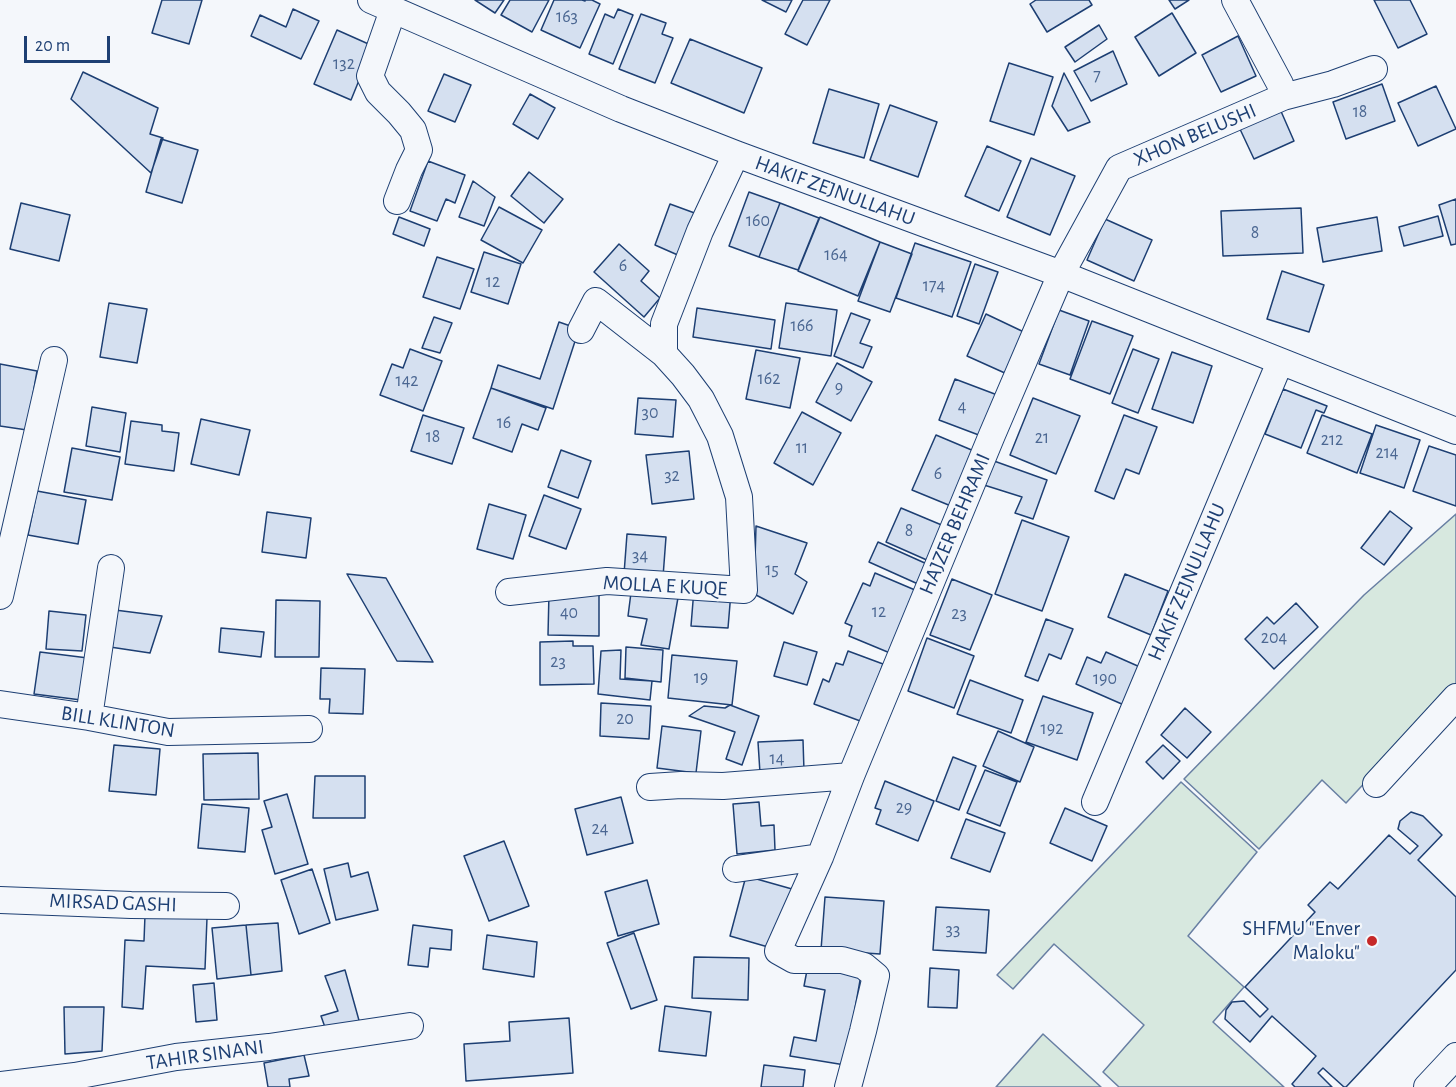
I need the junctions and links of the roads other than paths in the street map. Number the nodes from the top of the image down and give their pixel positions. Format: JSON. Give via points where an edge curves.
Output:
{"nodes":[{"id":1,"x":1235,"y":0,"type":"edge"},
{"id":2,"x":382,"y":5,"type":"edge"},
{"id":3,"x":1374,"y":69,"type":"dead end"},
{"id":4,"x":1283,"y":97,"type":"junction"},
{"id":5,"x":736,"y":154,"type":"junction"},
{"id":6,"x":397,"y":201,"type":"dead end"},
{"id":7,"x":1061,"y":274,"type":"junction"},
{"id":8,"x":582,"y":330,"type":"dead end"},
{"id":9,"x":664,"y":354,"type":"junction"},
{"id":10,"x":54,"y":360,"type":"dead end"},
{"id":11,"x":1280,"y":362,"type":"junction"},
{"id":12,"x":1456,"y":431,"type":"edge"},
{"id":13,"x":111,"y":568,"type":"dead end"},
{"id":14,"x":509,"y":592,"type":"dead end"},
{"id":15,"x":0,"y":596,"type":"edge"},
{"id":16,"x":1456,"y":697,"type":"edge"},
{"id":17,"x":0,"y":705,"type":"edge"},
{"id":18,"x":89,"y":717,"type":"junction"},
{"id":19,"x":309,"y":729,"type":"dead end"},
{"id":20,"x":851,"y":776,"type":"junction"},
{"id":21,"x":1376,"y":784,"type":"dead end"},
{"id":22,"x":650,"y":787,"type":"dead end"},
{"id":23,"x":1095,"y":802,"type":"dead end"},
{"id":24,"x":820,"y":857,"type":"junction"},
{"id":25,"x":736,"y":869,"type":"dead end"},
{"id":26,"x":0,"y":900,"type":"edge"},
{"id":27,"x":226,"y":906,"type":"dead end"},
{"id":28,"x":410,"y":1026,"type":"dead end"},
{"id":29,"x":1456,"y":1056,"type":"edge"},
{"id":30,"x":0,"y":1085,"type":"edge"},
{"id":31,"x":848,"y":1087,"type":"edge"},
{"id":32,"x":1427,"y":1087,"type":"edge"}],
"edges":[{"from":1,"to":4,"type":"street","name":"XHON BELUSHI","via":[[1280,84]]},
{"from":2,"to":5,"type":"street","name":"HAKIF ZEJNULLAHU","via":[[621,109]]},
{"from":2,"to":6,"type":"street","name":"HAKIF ZEJNULLAHU","via":[[370,76],[378,92],[413,130],[419,150]]},
{"from":3,"to":4,"type":"street","name":"XHON BELUSHI"},
{"from":4,"to":7,"type":"street","name":"XHON BELUSHI","via":[[1119,168]]},
{"from":5,"to":7,"type":"street","name":"HAKIF ZEJNULLAHU"},
{"from":5,"to":9,"type":"street","via":[[700,231],[664,324]]},
{"from":7,"to":11,"type":"street","name":"HAKIF ZEJNULLAHU"},
{"from":7,"to":20,"type":"street","name":"HAJZER BEHRAMI"},
{"from":8,"to":9,"type":"street","name":"MOLLA E KUQE","via":[[596,301]]},
{"from":9,"to":14,"type":"street","name":"MOLLA E KUQE","via":[[701,399],[720,436],[739,497],[744,590],[607,581]]},
{"from":10,"to":15,"type":"street"},
{"from":11,"to":12,"type":"street","name":"HAKIF ZEJNULLAHU"},
{"from":11,"to":23,"type":"street","name":"HAKIF ZEJNULLAHU"},
{"from":13,"to":18,"type":"street"},
{"from":16,"to":21,"type":"street"},
{"from":17,"to":18,"type":"street","name":"BILL KLINTON"},
{"from":18,"to":19,"type":"street","name":"BILL KLINTON","via":[[168,732]]},
{"from":20,"to":22,"type":"street"},
{"from":20,"to":24,"type":"street","name":"HAJZER BEHRAMI"},
{"from":24,"to":25,"type":"street"},
{"from":24,"to":31,"type":"street","name":"HAJZER BEHRAMI","via":[[778,951],[795,960],[842,960],[864,966],[876,976]]},
{"from":26,"to":27,"type":"street","name":"MIRSAD GASHI"},
{"from":28,"to":30,"type":"street","name":"TAHIR SINANI"},
{"from":29,"to":32,"type":"street"}]}
